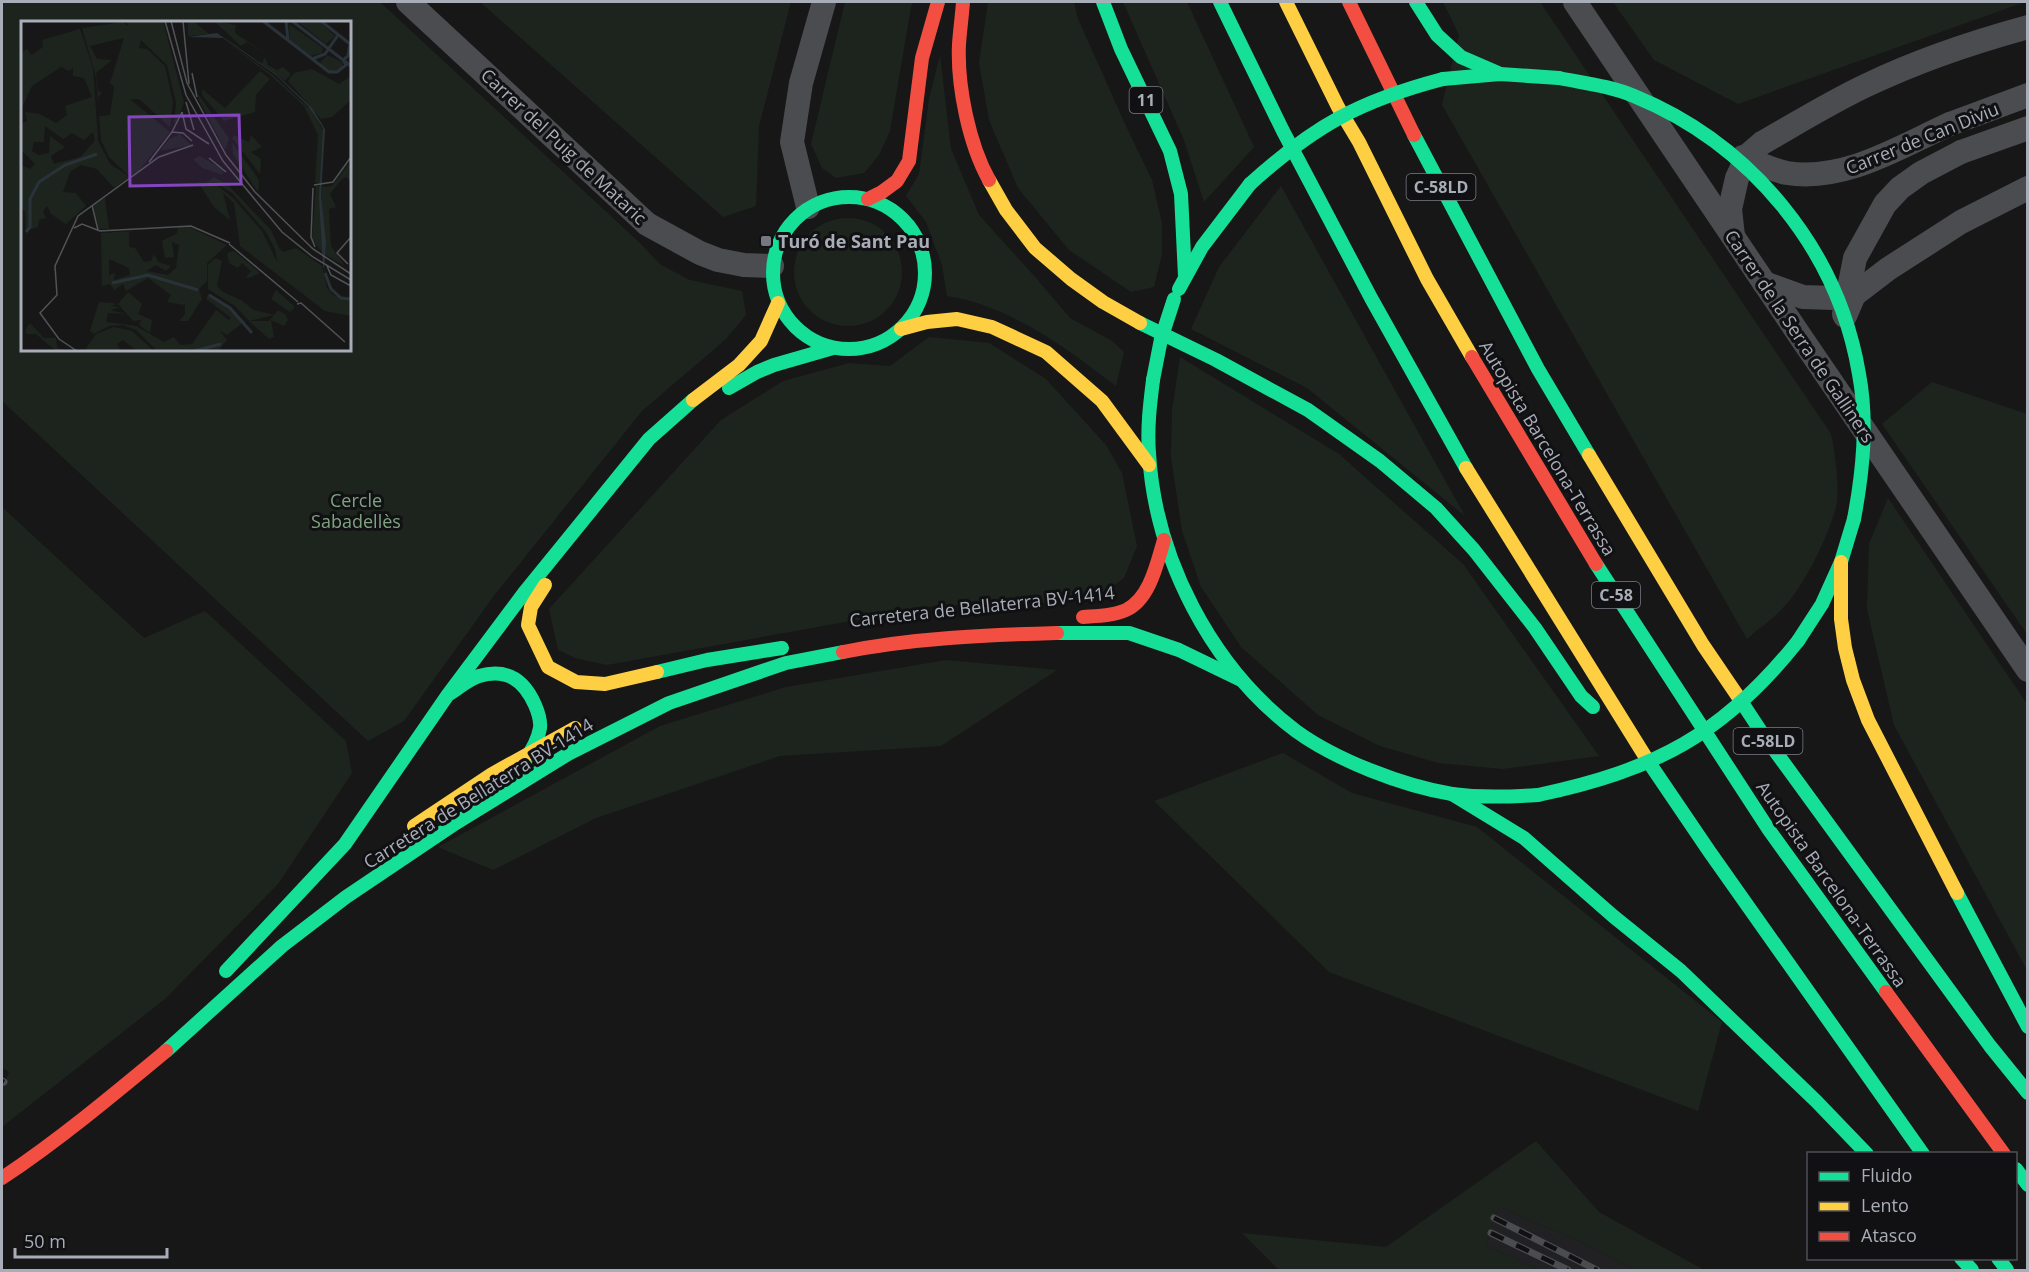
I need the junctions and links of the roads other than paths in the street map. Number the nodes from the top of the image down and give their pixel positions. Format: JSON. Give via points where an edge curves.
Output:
{"nodes":[{"id":1,"x":408,"y":2,"type":"edge"},
{"id":2,"x":824,"y":2,"type":"edge"},
{"id":3,"x":938,"y":2,"type":"edge"},
{"id":4,"x":963,"y":2,"type":"edge"},
{"id":5,"x":1220,"y":2,"type":"edge"},
{"id":6,"x":1286,"y":2,"type":"edge"},
{"id":7,"x":1349,"y":2,"type":"edge"},
{"id":8,"x":1416,"y":2,"type":"edge"},
{"id":9,"x":1575,"y":2,"type":"edge"},
{"id":10,"x":1105,"y":7,"type":"edge"},
{"id":11,"x":2028,"y":27,"type":"edge"},
{"id":12,"x":1500,"y":74,"type":"junction"},
{"id":13,"x":2028,"y":96,"type":"edge"},
{"id":14,"x":1660,"y":128,"type":"junction"},
{"id":15,"x":2028,"y":128,"type":"edge"},
{"id":16,"x":1762,"y":143,"type":"junction"},
{"id":17,"x":1731,"y":153,"type":"junction"},
{"id":18,"x":2028,"y":188,"type":"edge"},
{"id":19,"x":868,"y":199,"type":"junction"},
{"id":20,"x":808,"y":207,"type":"junction"},
{"id":21,"x":1734,"y":238,"type":"junction"},
{"id":22,"x":772,"y":266,"type":"junction"},
{"id":23,"x":1185,"y":276,"type":"junction"},
{"id":24,"x":1764,"y":283,"type":"junction"},
{"id":25,"x":778,"y":303,"type":"junction"},
{"id":26,"x":1849,"y":305,"type":"junction"},
{"id":27,"x":901,"y":329,"type":"junction"},
{"id":28,"x":833,"y":348,"type":"junction"},
{"id":29,"x":1843,"y":400,"type":"junction"},
{"id":30,"x":1149,"y":465,"type":"junction"},
{"id":31,"x":1164,"y":540,"type":"junction"},
{"id":32,"x":1841,"y":562,"type":"junction"},
{"id":33,"x":1064,"y":618,"type":"dead end"},
{"id":34,"x":2028,"y":669,"type":"edge"},
{"id":35,"x":711,"y":673,"type":"dead end"},
{"id":36,"x":1241,"y":680,"type":"junction"},
{"id":37,"x":447,"y":696,"type":"junction"},
{"id":38,"x":591,"y":720,"type":"dead end"},
{"id":39,"x":533,"y":748,"type":"junction"},
{"id":40,"x":1640,"y":749,"type":"junction"},
{"id":41,"x":1452,"y":794,"type":"junction"},
{"id":42,"x":402,"y":835,"type":"dead end"},
{"id":43,"x":294,"y":928,"type":"junction"},
{"id":44,"x":2028,"y":1027,"type":"edge"},
{"id":45,"x":2028,"y":1093,"type":"edge"},
{"id":46,"x":1865,"y":1152,"type":"edge"},
{"id":47,"x":1922,"y":1152,"type":"edge"},
{"id":48,"x":2003,"y":1152,"type":"edge"},
{"id":49,"x":2017,"y":1170,"type":"edge"},
{"id":50,"x":2,"y":1178,"type":"edge"},
{"id":51,"x":2028,"y":1185,"type":"edge"}],
"edges":[{"from":1,"to":22,"type":"street","name":"Carrer del Puig de Mataric","via":[[647,224],[717,260]]},
{"from":2,"to":20,"type":"street","via":[[801,83],[792,142]]},
{"from":3,"to":19,"type":"main road","via":[[922,57],[909,161],[897,180]]},
{"from":4,"to":40,"type":"main road","via":[[958,46],[962,91],[975,147],[1006,210],[1035,248],[1103,302],[1308,410],[1380,461],[1436,508],[1474,550],[1535,628],[1581,696]]},
{"from":5,"to":40,"type":"main road","via":[[1283,131],[1459,457]]},
{"from":6,"to":48,"type":"main road","name":"Autopista Barcelona-Terrassa","number":"C-58","via":[[1427,279],[1609,584],[1769,830]]},
{"from":7,"to":45,"type":"main road","number":"C-58LD","via":[[1427,161],[1538,369],[1703,645],[1762,733]]},
{"from":8,"to":12,"type":"main road","via":[[1437,35],[1461,57]]},
{"from":9,"to":14,"type":"street","name":"Carrer de la Serra de Galliners"},
{"from":10,"to":23,"type":"main road","number":"11","via":[[1170,151],[1181,194]]},
{"from":11,"to":16,"type":"street","via":[[1986,38],[1876,81]]},
{"from":12,"to":17,"type":"main road","bridge":true,"via":[[1559,78],[1635,96],[1698,128]]},
{"from":12,"to":23,"type":"main road","bridge":true,"via":[[1443,79],[1383,97],[1320,128],[1250,184],[1205,242]]},
{"from":13,"to":17,"type":"street","name":"Carrer de Can Diviu","bridge":true,"via":[[1834,173],[1788,173]]},
{"from":14,"to":16,"type":"street","via":[[1713,144],[1741,147]]},
{"from":14,"to":21,"type":"street","name":"Carrer de la Serra de Galliners"},
{"from":15,"to":26,"type":"street","name":"Carrer de Can Diviu","bridge":true,"via":[[1961,152],[1900,188],[1885,204],[1855,258]]},
{"from":16,"to":21,"type":"street","via":[[1748,154],[1737,178],[1730,209]]},
{"from":17,"to":26,"type":"main road","bridge":true,"via":[[1792,216]]},
{"from":18,"to":26,"type":"street","via":[[1920,247],[1888,269]]},
{"from":19,"to":20,"type":"main road","via":[[830,198]]},
{"from":19,"to":27,"type":"main road","via":[[888,207],[905,221],[919,242],[925,266],[923,293]]},
{"from":20,"to":22,"type":"main road","via":[[789,225],[777,244]]},
{"from":21,"to":24,"type":"street","name":"Carrer de la Serra de Galliners"},
{"from":22,"to":25,"type":"main road"},
{"from":23,"to":30,"type":"main road","bridge":true,"via":[[1161,339],[1153,380]]},
{"from":24,"to":26,"type":"street","via":[[1803,297],[1834,298]]},
{"from":24,"to":29,"type":"street","name":"Carrer de la Serra de Galliners"},
{"from":25,"to":28,"type":"main road","via":[[789,322],[805,336]]},
{"from":25,"to":37,"type":"main road","name":"Carretera de Bellaterra BV-1414","via":[[761,341],[739,365],[694,398],[649,439],[524,593]]},
{"from":26,"to":29,"type":"street","name":"Carrer de Can Diviu"},
{"from":26,"to":32,"type":"main road","bridge":true,"via":[[1864,427],[1862,474]]},
{"from":27,"to":28,"type":"main road","via":[[879,344],[856,350]]},
{"from":27,"to":30,"type":"main road","via":[[957,318],[992,327],[1047,352],[1102,401]]},
{"from":28,"to":35,"type":"main road","via":[[774,365],[718,395],[658,447],[549,579],[531,607],[528,625],[548,667],[576,682],[605,684],[707,660],[796,646]]},
{"from":29,"to":34,"type":"street","name":"Carrer de la Serra de Galliners"},
{"from":30,"to":31,"type":"main road"},
{"from":31,"to":33,"type":"main road","name":"Carretera de Bellaterra BV-1414","via":[[1152,579],[1127,610]]},
{"from":31,"to":36,"type":"main road","via":[[1197,616]]},
{"from":32,"to":41,"type":"main road","bridge":true,"via":[[1822,604],[1777,669],[1707,730],[1655,760],[1581,786],[1538,795]]},
{"from":32,"to":44,"type":"main road","via":[[1845,646],[1868,720]]},
{"from":36,"to":41,"type":"main road","via":[[1295,730],[1336,754],[1396,780]]},
{"from":36,"to":43,"type":"main road","name":"Carretera de Bellaterra BV-1414","via":[[1179,650],[1129,633],[995,635],[876,645],[786,663],[669,703],[568,754]]},
{"from":37,"to":39,"type":"main road","name":"Carretera de Bellaterra BV-1414","via":[[482,675],[502,674],[519,681],[534,701],[540,724]]},
{"from":37,"to":43,"type":"main road","name":"Carretera de Bellaterra BV-1414","via":[[345,844],[216,983]]},
{"from":38,"to":39,"type":"main road","name":"Carretera de Bellaterra BV-1414"},
{"from":39,"to":42,"type":"main road","name":"Carretera de Bellaterra BV-1414"},
{"from":39,"to":43,"type":"main road","name":"Carretera de Bellaterra BV-1414","via":[[516,773],[423,831]]},
{"from":40,"to":47,"type":"main road"},
{"from":41,"to":46,"type":"main road","via":[[1524,838],[1681,971]]},
{"from":43,"to":50,"type":"main road","name":"Carretera de Bellaterra BV-1414","via":[[282,946],[205,1017],[125,1085]]},
{"from":49,"to":51,"type":"main road"}]}
